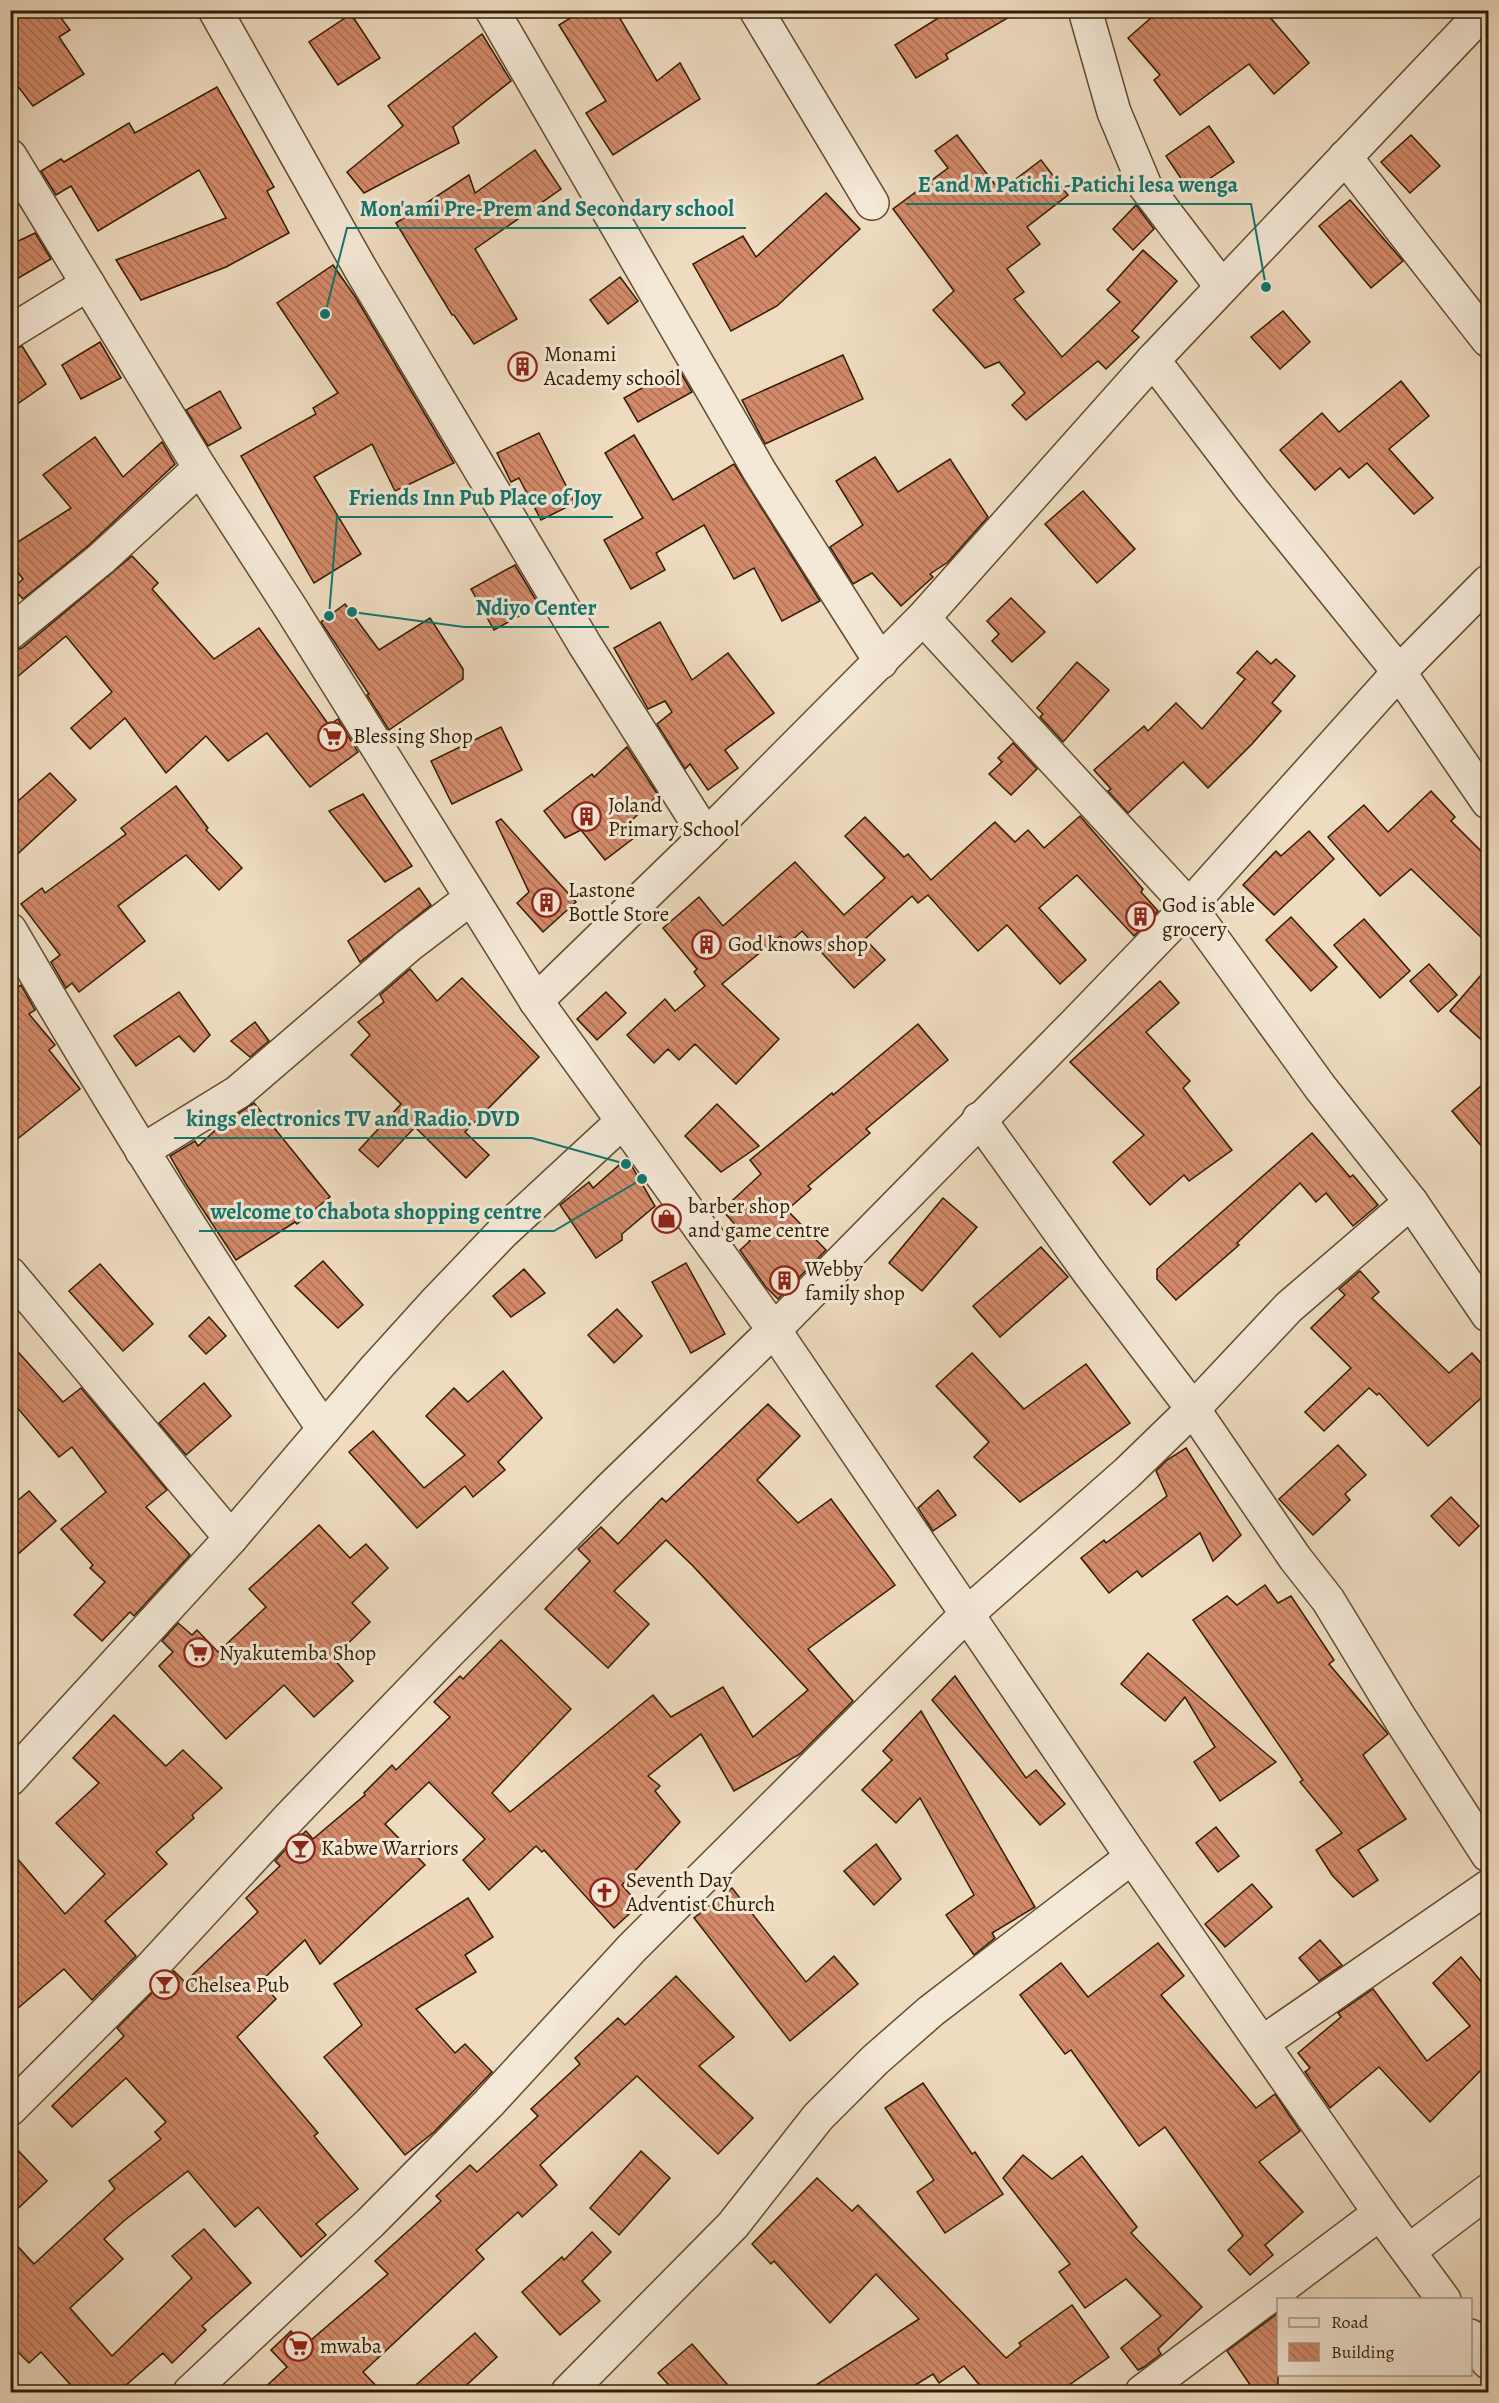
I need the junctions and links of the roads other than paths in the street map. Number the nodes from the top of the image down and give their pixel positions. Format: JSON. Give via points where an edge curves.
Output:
{"nodes":[{"id":1,"x":216,"y":10,"type":"edge"},
{"id":2,"x":492,"y":10,"type":"edge"},
{"id":3,"x":756,"y":10,"type":"edge"},
{"id":4,"x":1085,"y":10,"type":"edge"},
{"id":5,"x":1485,"y":10,"type":"edge"},
{"id":6,"x":10,"y":156,"type":"edge"},
{"id":7,"x":1345,"y":157,"type":"junction"},
{"id":8,"x":872,"y":203,"type":"dead end"},
{"id":9,"x":88,"y":284,"type":"junction"},
{"id":10,"x":1222,"y":287,"type":"junction"},
{"id":11,"x":10,"y":332,"type":"edge"},
{"id":12,"x":1488,"y":340,"type":"edge"},
{"id":13,"x":1153,"y":360,"type":"junction"},
{"id":14,"x":200,"y":468,"type":"junction"},
{"id":15,"x":1488,"y":582,"type":"edge"},
{"id":16,"x":923,"y":618,"type":"junction"},
{"id":17,"x":10,"y":633,"type":"edge"},
{"id":18,"x":880,"y":662,"type":"junction"},
{"id":19,"x":1399,"y":672,"type":"junction"},
{"id":20,"x":1488,"y":802,"type":"edge"},
{"id":21,"x":706,"y":836,"type":"junction"},
{"id":22,"x":471,"y":898,"type":"junction"},
{"id":23,"x":1189,"y":906,"type":"junction"},
{"id":24,"x":10,"y":930,"type":"edge"},
{"id":25,"x":536,"y":1001,"type":"junction"},
{"id":26,"x":979,"y":1119,"type":"junction"},
{"id":27,"x":622,"y":1122,"type":"junction"},
{"id":28,"x":142,"y":1151,"type":"junction"},
{"id":29,"x":1411,"y":1202,"type":"junction"},
{"id":30,"x":10,"y":1275,"type":"edge"},
{"id":31,"x":1488,"y":1315,"type":"edge"},
{"id":32,"x":774,"y":1330,"type":"junction"},
{"id":33,"x":1193,"y":1409,"type":"junction"},
{"id":34,"x":324,"y":1429,"type":"junction"},
{"id":35,"x":231,"y":1538,"type":"junction"},
{"id":36,"x":967,"y":1614,"type":"junction"},
{"id":37,"x":14,"y":1769,"type":"edge"},
{"id":38,"x":1488,"y":1855,"type":"edge"},
{"id":39,"x":1132,"y":1857,"type":"junction"},
{"id":40,"x":1488,"y":1887,"type":"edge"},
{"id":41,"x":1262,"y":2043,"type":"junction"},
{"id":42,"x":10,"y":2109,"type":"edge"},
{"id":43,"x":1488,"y":2191,"type":"edge"},
{"id":44,"x":1380,"y":2213,"type":"junction"},
{"id":45,"x":1409,"y":2251,"type":"junction"},
{"id":46,"x":1443,"y":2298,"type":"edge"},
{"id":47,"x":1472,"y":2339,"type":"edge"},
{"id":48,"x":1488,"y":2362,"type":"edge"},
{"id":49,"x":190,"y":2392,"type":"edge"},
{"id":50,"x":568,"y":2392,"type":"edge"},
{"id":51,"x":1142,"y":2392,"type":"edge"}],
"edges":[{"from":1,"to":21,"type":"street","via":[[360,268],[585,645]]},
{"from":2,"to":18,"type":"street","via":[[760,472]]},
{"from":3,"to":8,"type":"street"},
{"from":4,"to":10,"type":"street","via":[[1114,112],[1145,186]]},
{"from":5,"to":7,"type":"street"},
{"from":6,"to":9,"type":"street"},
{"from":7,"to":10,"type":"street"},
{"from":7,"to":12,"type":"street"},
{"from":9,"to":11,"type":"street"},
{"from":9,"to":14,"type":"street"},
{"from":10,"to":13,"type":"street"},
{"from":13,"to":16,"type":"street"},
{"from":13,"to":19,"type":"street"},
{"from":14,"to":17,"type":"street","via":[[101,559]]},
{"from":14,"to":22,"type":"street"},
{"from":15,"to":19,"type":"street"},
{"from":16,"to":18,"type":"street"},
{"from":16,"to":23,"type":"street"},
{"from":18,"to":21,"type":"street"},
{"from":19,"to":20,"type":"street"},
{"from":19,"to":23,"type":"street"},
{"from":21,"to":25,"type":"street"},
{"from":22,"to":25,"type":"street"},
{"from":22,"to":28,"type":"street","via":[[408,946],[238,1092]]},
{"from":23,"to":26,"type":"street"},
{"from":23,"to":29,"type":"street","via":[[1320,1087]]},
{"from":24,"to":28,"type":"street"},
{"from":25,"to":27,"type":"street"},
{"from":26,"to":32,"type":"street"},
{"from":26,"to":33,"type":"street"},
{"from":27,"to":32,"type":"street"},
{"from":27,"to":34,"type":"street","via":[[502,1233]]},
{"from":28,"to":34,"type":"street"},
{"from":29,"to":31,"type":"street"},
{"from":29,"to":33,"type":"street","via":[[1289,1306]]},
{"from":30,"to":35,"type":"street"},
{"from":32,"to":36,"type":"street"},
{"from":32,"to":42,"type":"street","via":[[439,1663],[148,1971]]},
{"from":33,"to":36,"type":"street","via":[[1127,1473]]},
{"from":33,"to":38,"type":"street","via":[[1328,1600]]},
{"from":34,"to":35,"type":"street"},
{"from":35,"to":37,"type":"street"},
{"from":36,"to":39,"type":"street"},
{"from":36,"to":49,"type":"street","via":[[632,1948],[489,2103],[370,2223]]},
{"from":39,"to":41,"type":"street"},
{"from":39,"to":50,"type":"street","via":[[931,2011],[874,2060],[818,2118],[733,2225]]},
{"from":40,"to":41,"type":"street"},
{"from":41,"to":44,"type":"street"},
{"from":43,"to":45,"type":"street"},
{"from":44,"to":45,"type":"street"},
{"from":44,"to":51,"type":"street"},
{"from":45,"to":46,"type":"street"},
{"from":47,"to":48,"type":"street"}]}
